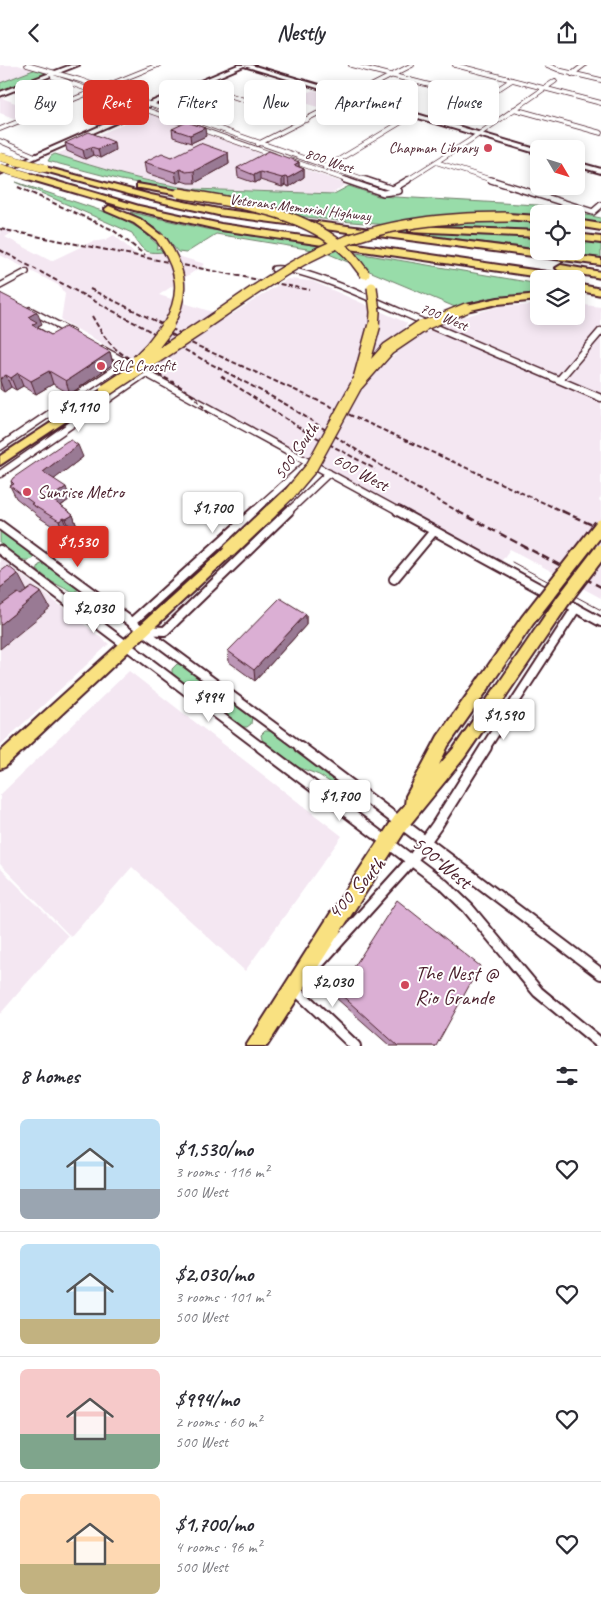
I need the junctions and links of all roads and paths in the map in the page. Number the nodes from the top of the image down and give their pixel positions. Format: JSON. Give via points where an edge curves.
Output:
{"nodes":[{"id":1,"x":27,"y":65,"type":"edge"},
{"id":2,"x":76,"y":65,"type":"edge"},
{"id":3,"x":158,"y":65,"type":"edge"},
{"id":4,"x":244,"y":65,"type":"edge"},
{"id":5,"x":351,"y":65,"type":"edge"},
{"id":6,"x":412,"y":65,"type":"edge"},
{"id":7,"x":455,"y":65,"type":"edge"},
{"id":8,"x":547,"y":65,"type":"edge"},
{"id":9,"x":577,"y":65,"type":"edge"},
{"id":10,"x":584,"y":65,"type":"edge"},
{"id":11,"x":566,"y":72,"type":"junction"},
{"id":12,"x":52,"y":74,"type":"junction"},
{"id":13,"x":572,"y":74,"type":"junction"},
{"id":14,"x":391,"y":76,"type":"junction"},
{"id":15,"x":121,"y":80,"type":"edge"},
{"id":16,"x":209,"y":80,"type":"edge"},
{"id":17,"x":384,"y":80,"type":"edge"},
{"id":18,"x":512,"y":80,"type":"junction"},
{"id":19,"x":601,"y":80,"type":"edge"},
{"id":20,"x":555,"y":81,"type":"dead end"},
{"id":21,"x":83,"y":82,"type":"edge"},
{"id":22,"x":428,"y":85,"type":"edge"},
{"id":23,"x":316,"y":86,"type":"edge"},
{"id":24,"x":83,"y":88,"type":"edge"},
{"id":25,"x":499,"y":88,"type":"edge"},
{"id":26,"x":545,"y":88,"type":"junction"},
{"id":27,"x":0,"y":94,"type":"edge"},
{"id":28,"x":83,"y":95,"type":"edge"},
{"id":29,"x":234,"y":97,"type":"edge"},
{"id":30,"x":601,"y":103,"type":"edge"},
{"id":31,"x":149,"y":108,"type":"edge"},
{"id":32,"x":149,"y":108,"type":"edge"},
{"id":33,"x":514,"y":109,"type":"junction"},
{"id":34,"x":316,"y":116,"type":"edge"},
{"id":35,"x":418,"y":116,"type":"edge"},
{"id":36,"x":308,"y":120,"type":"junction"},
{"id":37,"x":107,"y":125,"type":"edge"},
{"id":38,"x":397,"y":125,"type":"edge"},
{"id":39,"x":0,"y":129,"type":"edge"},
{"id":40,"x":285,"y":132,"type":"junction"},
{"id":41,"x":601,"y":133,"type":"edge"},
{"id":42,"x":479,"y":135,"type":"junction"},
{"id":43,"x":0,"y":141,"type":"edge"},
{"id":44,"x":260,"y":143,"type":"junction"},
{"id":45,"x":266,"y":145,"type":"junction"},
{"id":46,"x":252,"y":147,"type":"junction"},
{"id":47,"x":259,"y":150,"type":"junction"},
{"id":48,"x":530,"y":150,"type":"edge"},
{"id":49,"x":35,"y":156,"type":"junction"},
{"id":50,"x":0,"y":157,"type":"edge"},
{"id":51,"x":438,"y":163,"type":"junction"},
{"id":52,"x":328,"y":167,"type":"junction"},
{"id":53,"x":585,"y":167,"type":"edge"},
{"id":54,"x":0,"y":168,"type":"edge"},
{"id":55,"x":321,"y":171,"type":"junction"},
{"id":56,"x":601,"y":171,"type":"edge"},
{"id":57,"x":0,"y":172,"type":"edge"},
{"id":58,"x":71,"y":175,"type":"junction"},
{"id":59,"x":28,"y":176,"type":"junction"},
{"id":60,"x":601,"y":205,"type":"edge"},
{"id":61,"x":530,"y":218,"type":"edge"},
{"id":62,"x":286,"y":221,"type":"junction"},
{"id":63,"x":585,"y":224,"type":"edge"},
{"id":64,"x":318,"y":225,"type":"junction"},
{"id":65,"x":601,"y":227,"type":"edge"},
{"id":66,"x":257,"y":233,"type":"junction"},
{"id":67,"x":530,"y":234,"type":"edge"},
{"id":68,"x":585,"y":238,"type":"edge"},
{"id":69,"x":161,"y":239,"type":"joint"},
{"id":70,"x":601,"y":240,"type":"edge"},
{"id":71,"x":326,"y":242,"type":"junction"},
{"id":72,"x":601,"y":262,"type":"edge"},
{"id":73,"x":274,"y":269,"type":"dead end"},
{"id":74,"x":601,"y":270,"type":"edge"},
{"id":75,"x":26,"y":272,"type":"dead end"},
{"id":76,"x":530,"y":272,"type":"edge"},
{"id":77,"x":601,"y":275,"type":"edge"},
{"id":78,"x":530,"y":279,"type":"edge"},
{"id":79,"x":585,"y":281,"type":"edge"},
{"id":80,"x":601,"y":284,"type":"edge"},
{"id":81,"x":0,"y":286,"type":"edge"},
{"id":82,"x":585,"y":289,"type":"edge"},
{"id":83,"x":601,"y":292,"type":"edge"},
{"id":84,"x":530,"y":298,"type":"edge"},
{"id":85,"x":585,"y":298,"type":"edge"},
{"id":86,"x":601,"y":299,"type":"edge"},
{"id":87,"x":22,"y":306,"type":"edge"},
{"id":88,"x":601,"y":331,"type":"edge"},
{"id":89,"x":76,"y":336,"type":"edge"},
{"id":90,"x":93,"y":345,"type":"edge"},
{"id":91,"x":126,"y":362,"type":"junction"},
{"id":92,"x":146,"y":373,"type":"junction"},
{"id":93,"x":559,"y":380,"type":"junction"},
{"id":94,"x":357,"y":384,"type":"junction"},
{"id":95,"x":106,"y":390,"type":"junction"},
{"id":96,"x":601,"y":398,"type":"edge"},
{"id":97,"x":0,"y":447,"type":"edge"},
{"id":98,"x":0,"y":461,"type":"edge"},
{"id":99,"x":309,"y":462,"type":"junction"},
{"id":100,"x":329,"y":473,"type":"junction"},
{"id":101,"x":0,"y":474,"type":"edge"},
{"id":102,"x":0,"y":525,"type":"edge"},
{"id":103,"x":601,"y":527,"type":"edge"},
{"id":104,"x":434,"y":531,"type":"junction"},
{"id":105,"x":0,"y":550,"type":"edge"},
{"id":106,"x":601,"y":551,"type":"edge"},
{"id":107,"x":394,"y":579,"type":"dead end"},
{"id":108,"x":576,"y":608,"type":"junction"},
{"id":109,"x":601,"y":622,"type":"edge"},
{"id":110,"x":137,"y":626,"type":"junction"},
{"id":111,"x":126,"y":645,"type":"junction"},
{"id":112,"x":0,"y":763,"type":"edge"},
{"id":113,"x":401,"y":822,"type":"junction"},
{"id":114,"x":425,"y":840,"type":"junction"},
{"id":115,"x":388,"y":842,"type":"junction"},
{"id":116,"x":412,"y":860,"type":"junction"},
{"id":117,"x":601,"y":974,"type":"edge"},
{"id":118,"x":294,"y":990,"type":"junction"},
{"id":119,"x":601,"y":1044,"type":"edge"},
{"id":120,"x":256,"y":1046,"type":"edge"},
{"id":121,"x":355,"y":1046,"type":"edge"}],
"edges":[{"from":1,"to":12,"type":"street","name":"800 West"},
{"from":2,"to":12,"type":"main road"},
{"from":3,"to":15,"type":"street"},
{"from":4,"to":16,"type":"street"},
{"from":4,"to":23,"type":"main road"},
{"from":5,"to":14,"type":"street"},
{"from":6,"to":14,"type":"street"},
{"from":7,"to":18,"type":"street"},
{"from":8,"to":11,"type":"street"},
{"from":9,"to":11,"type":"street"},
{"from":10,"to":13,"type":"street"},
{"from":11,"to":13,"type":"street"},
{"from":12,"to":21,"type":"street","name":"800 West"},
{"from":12,"to":24,"type":"street","name":"800 West","via":[[52,77]]},
{"from":12,"to":27,"type":"main road"},
{"from":13,"to":19,"type":"street"},
{"from":14,"to":17,"type":"street"},
{"from":14,"to":22,"type":"street"},
{"from":18,"to":25,"type":"street"},
{"from":18,"to":26,"type":"street"},
{"from":20,"to":26,"type":"street"},
{"from":26,"to":30,"type":"street"},
{"from":26,"to":33,"type":"street"},
{"from":28,"to":39,"type":"street"},
{"from":29,"to":36,"type":"street"},
{"from":31,"to":44,"type":"street","name":"800 West"},
{"from":32,"to":46,"type":"street","name":"800 West"},
{"from":33,"to":41,"type":"street"},
{"from":33,"to":42,"type":"street"},
{"from":34,"to":36,"type":"street"},
{"from":35,"to":42,"type":"main road"},
{"from":36,"to":40,"type":"street"},
{"from":37,"to":49,"type":"main road"},
{"from":38,"to":52,"type":"street"},
{"from":40,"to":44,"type":"street"},
{"from":40,"to":45,"type":"street"},
{"from":42,"to":48,"type":"main road"},
{"from":42,"to":51,"type":"street"},
{"from":43,"to":49,"type":"street"},
{"from":44,"to":45,"type":"street","name":"800 West"},
{"from":44,"to":46,"type":"street"},
{"from":45,"to":47,"type":"street"},
{"from":45,"to":52,"type":"street","name":"800 West"},
{"from":46,"to":47,"type":"street","name":"800 West"},
{"from":47,"to":55,"type":"street","name":"800 West"},
{"from":49,"to":57,"type":"main road"},
{"from":50,"to":58,"type":"highway","name":"Veterans Memorial Highway","bridge":true},
{"from":51,"to":52,"type":"street","name":"800 West","via":[[392,189]]},
{"from":51,"to":55,"type":"street","name":"800 West","via":[[392,193],[382,193]]},
{"from":51,"to":60,"type":"street","via":[[593,212]]},
{"from":52,"to":55,"type":"street"},
{"from":53,"to":56,"type":"main road"},
{"from":54,"to":59,"type":"highway","name":"Veterans Memorial Highway","bridge":true},
{"from":58,"to":62,"type":"highway","name":"Veterans Memorial Highway","via":[[184,205]]},
{"from":58,"to":94,"type":"highway","bridge":true,"via":[[238,203],[280,213],[318,230],[351,255],[372,287],[376,308],[373,336]]},
{"from":59,"to":66,"type":"highway","name":"Veterans Memorial Highway","via":[[161,215]]},
{"from":59,"to":69,"type":"highway","via":[[126,215]]},
{"from":61,"to":95,"type":"highway","bridge":true,"via":[[446,219],[406,224],[353,237],[281,273]]},
{"from":62,"to":64,"type":"highway","name":"Veterans Memorial Highway"},
{"from":62,"to":74,"type":"highway","via":[[449,249]]},
{"from":63,"to":65,"type":"highway"},
{"from":64,"to":67,"type":"highway"},
{"from":64,"to":72,"type":"highway","name":"Veterans Memorial Highway"},
{"from":66,"to":71,"type":"highway","name":"Veterans Memorial Highway"},
{"from":66,"to":77,"type":"highway","via":[[445,252]]},
{"from":68,"to":70,"type":"highway"},
{"from":69,"to":95,"type":"highway","bridge":true,"via":[[170,252],[179,277],[178,305],[166,330],[152,347]]},
{"from":71,"to":76,"type":"highway","name":"Veterans Memorial Highway"},
{"from":71,"to":78,"type":"highway"},
{"from":73,"to":93,"type":"street","name":"700 West","via":[[320,278]]},
{"from":75,"to":81,"type":"street"},
{"from":79,"to":80,"type":"highway","name":"Veterans Memorial Highway"},
{"from":82,"to":83,"type":"highway"},
{"from":84,"to":94,"type":"highway","bridge":true,"via":[[466,308],[420,326],[387,349]]},
{"from":85,"to":86,"type":"highway"},
{"from":87,"to":89,"type":"street"},
{"from":88,"to":93,"type":"street"},
{"from":90,"to":91,"type":"street","name":"600 West"},
{"from":91,"to":92,"type":"street","name":"600 West"},
{"from":91,"to":97,"type":"street"},
{"from":92,"to":99,"type":"street","name":"600 West"},
{"from":92,"to":101,"type":"street"},
{"from":93,"to":96,"type":"street","name":"700 West"},
{"from":94,"to":110,"type":"main road","name":"500 South","bridge":true,"via":[[311,468],[290,493],[230,550]]},
{"from":95,"to":98,"type":"main road"},
{"from":99,"to":100,"type":"street","name":"600 West"},
{"from":99,"to":110,"type":"street","name":"500 South"},
{"from":100,"to":104,"type":"street","name":"600 West"},
{"from":100,"to":110,"type":"street","name":"500 South","via":[[165,631]]},
{"from":102,"to":110,"type":"street","name":"500 West"},
{"from":103,"to":113,"type":"main road","name":"400 South","bridge":true,"via":[[527,621],[443,741]]},
{"from":104,"to":107,"type":"street"},
{"from":104,"to":108,"type":"street","name":"600 West"},
{"from":105,"to":111,"type":"street","name":"500 West"},
{"from":106,"to":113,"type":"main road","name":"400 South","bridge":true,"via":[[562,602],[460,753]]},
{"from":108,"to":109,"type":"street","name":"600 West"},
{"from":108,"to":114,"type":"street","name":"400 South"},
{"from":110,"to":111,"type":"main road","name":"500 South"},
{"from":110,"to":113,"type":"street","name":"500 West"},
{"from":111,"to":112,"type":"main road","name":"500 South"},
{"from":111,"to":115,"type":"street","name":"500 West"},
{"from":113,"to":114,"type":"street","name":"500 West"},
{"from":113,"to":115,"type":"main road","name":"400 South"},
{"from":114,"to":116,"type":"street","name":"400 South"},
{"from":114,"to":117,"type":"street","name":"500 West"},
{"from":115,"to":116,"type":"street","name":"500 West"},
{"from":115,"to":118,"type":"main road","name":"400 South"},
{"from":116,"to":118,"type":"street","name":"400 South"},
{"from":116,"to":119,"type":"street","name":"500 West","via":[[458,897],[532,986]]},
{"from":118,"to":120,"type":"main road","name":"400 South"},
{"from":118,"to":121,"type":"street"}]}
